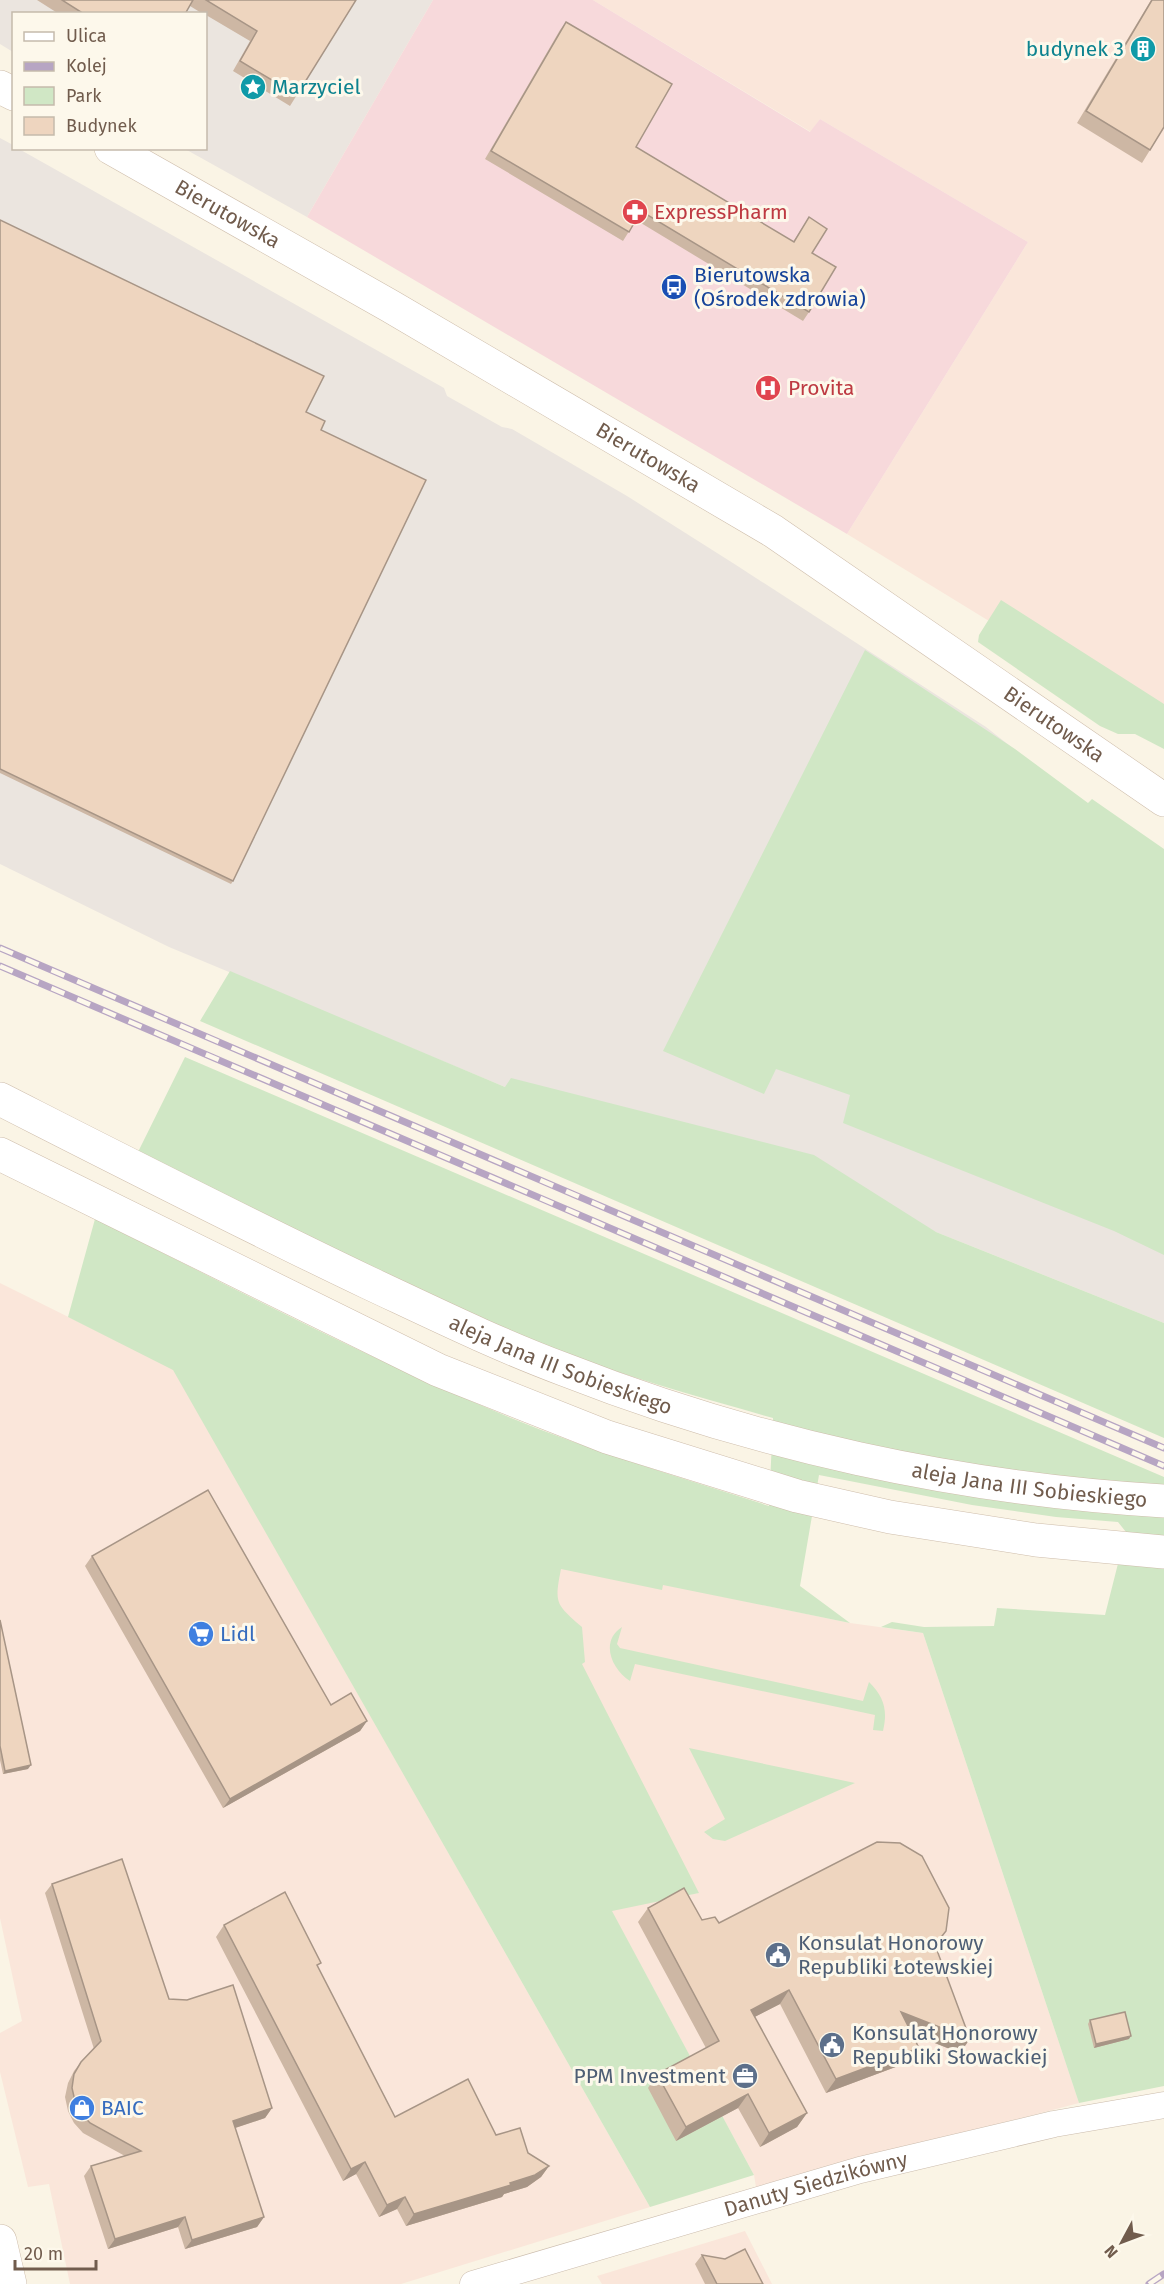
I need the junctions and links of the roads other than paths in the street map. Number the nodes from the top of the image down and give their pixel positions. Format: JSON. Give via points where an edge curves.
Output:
{"nodes":[{"id":1,"x":115,"y":150,"type":"edge"},
{"id":2,"x":1164,"y":800,"type":"edge"},
{"id":3,"x":0,"y":1099,"type":"edge"},
{"id":4,"x":0,"y":1154,"type":"edge"},
{"id":5,"x":1164,"y":1501,"type":"edge"},
{"id":6,"x":1164,"y":1552,"type":"edge"},
{"id":7,"x":1164,"y":2105,"type":"edge"},
{"id":8,"x":0,"y":2241,"type":"edge"},
{"id":9,"x":10,"y":2284,"type":"edge"},
{"id":10,"x":473,"y":2284,"type":"edge"}],
"edges":[{"from":1,"to":2,"type":"main road","name":"Bierutowska","via":[[773,531]]},
{"from":3,"to":5,"type":"main road","name":"aleja Jana III Sobieskiego","via":[[318,1259],[469,1330],[623,1392],[773,1438],[859,1458],[983,1481]]},
{"from":4,"to":6,"type":"main road","via":[[438,1370],[606,1437],[771,1489],[890,1517],[985,1534]]},
{"from":7,"to":10,"type":"street","name":"Danuty Siedzikówny","via":[[1054,2124],[860,2170]]},
{"from":8,"to":9,"type":"main road"}]}
